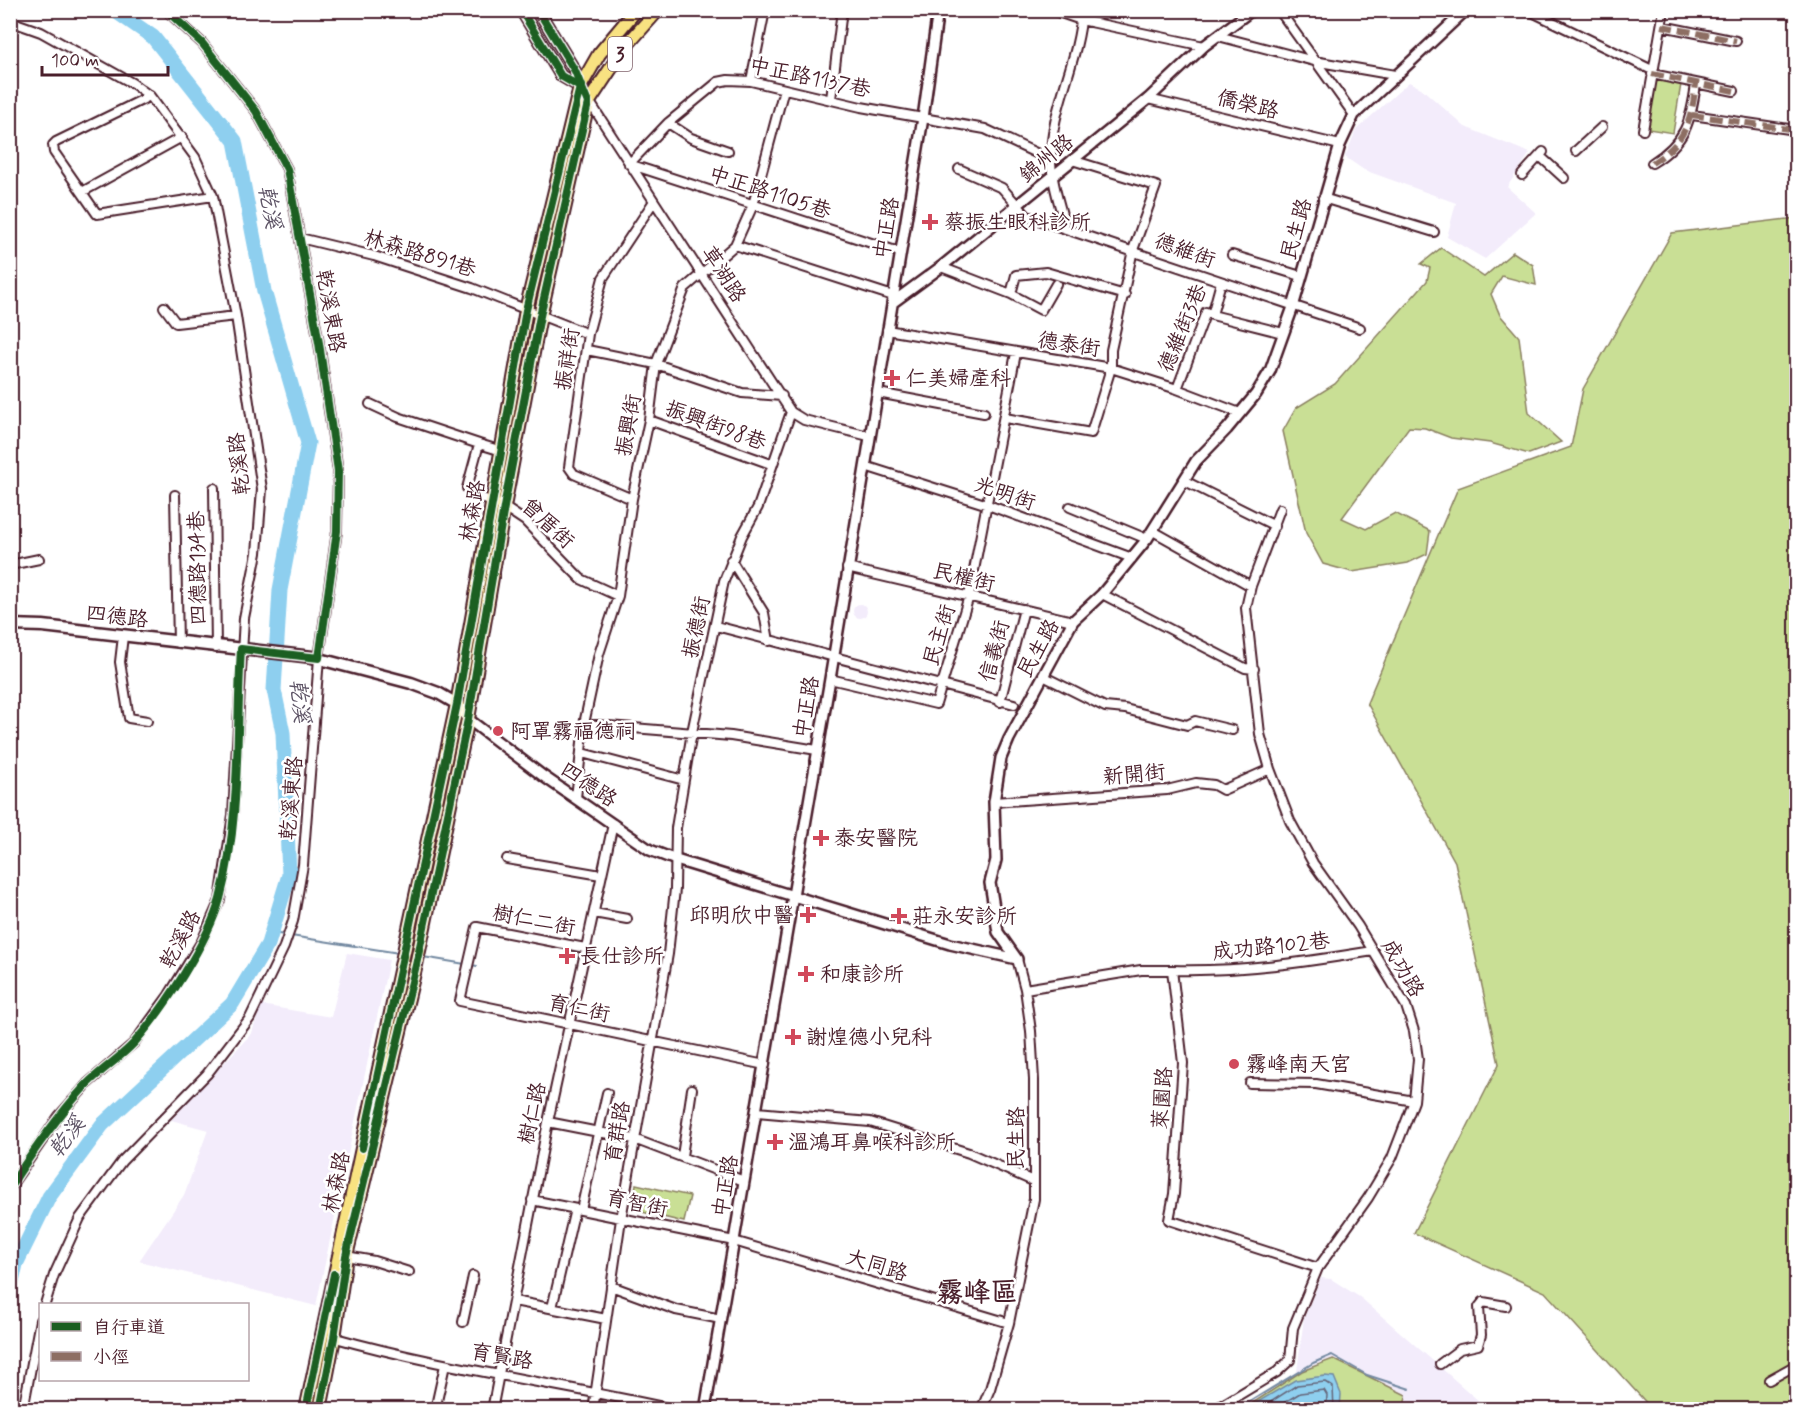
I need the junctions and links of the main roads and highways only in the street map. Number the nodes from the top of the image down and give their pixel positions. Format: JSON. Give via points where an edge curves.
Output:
{"nodes":[{"id":1,"x":636,"y":10,"type":"edge"},
{"id":2,"x":658,"y":10,"type":"edge"},
{"id":3,"x":498,"y":505,"type":"junction"},
{"id":4,"x":10,"y":625,"type":"edge"},
{"id":5,"x":457,"y":704,"type":"junction"},
{"id":6,"x":468,"y":719,"type":"junction"},
{"id":7,"x":306,"y":1410,"type":"edge"},
{"id":8,"x":320,"y":1410,"type":"edge"}],
"edges":[{"from":1,"to":3,"type":"main road","name":"林森路","number":"3","via":[[599,54],[580,87],[526,310],[502,451]]},
{"from":2,"to":3,"type":"main road","name":"林森路","number":"3","via":[[625,47],[588,103]]},
{"from":3,"to":5,"type":"main road","name":"林森路","number":"3"},
{"from":3,"to":6,"type":"main road","name":"林森路","number":"3"},
{"from":4,"to":5,"type":"main road","name":"四德路","via":[[315,658],[411,683]]},
{"from":5,"to":6,"type":"main road","name":"四德路"},
{"from":5,"to":7,"type":"main road","name":"林森路","number":"3"},
{"from":6,"to":8,"type":"main road","name":"林森路","number":"3","via":[[416,965],[346,1256]]}]}
